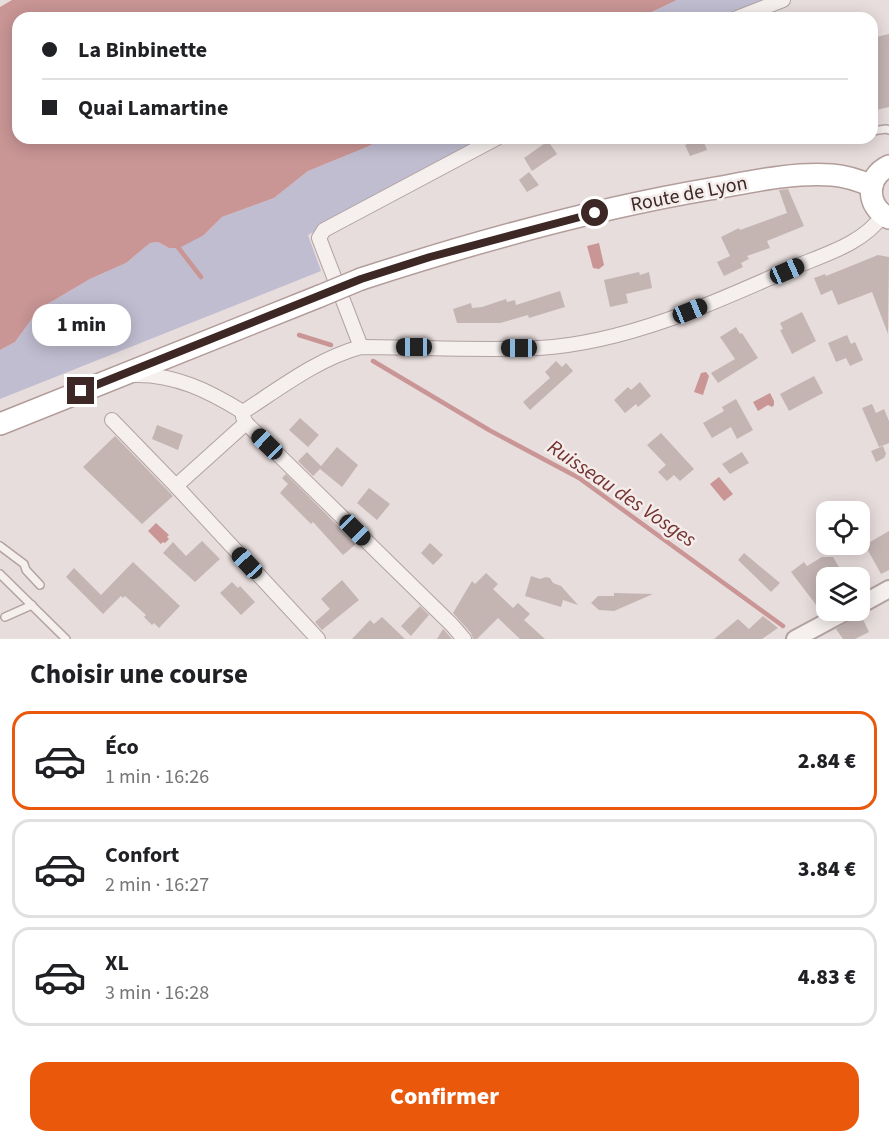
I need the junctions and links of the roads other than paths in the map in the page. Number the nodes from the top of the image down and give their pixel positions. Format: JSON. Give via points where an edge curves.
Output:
{"nodes":[{"id":1,"x":783,"y":0,"type":"edge"},
{"id":2,"x":752,"y":12,"type":"edge"},
{"id":3,"x":486,"y":144,"type":"edge"},
{"id":4,"x":889,"y":166,"type":"edge"},
{"id":5,"x":872,"y":186,"type":"junction"},
{"id":6,"x":886,"y":217,"type":"edge"},
{"id":7,"x":362,"y":347,"type":"junction"},
{"id":8,"x":120,"y":375,"type":"junction"},
{"id":9,"x":245,"y":417,"type":"junction"},
{"id":10,"x":112,"y":420,"type":"dead end"},
{"id":11,"x":0,"y":424,"type":"edge"},
{"id":12,"x":176,"y":486,"type":"junction"},
{"id":13,"x":0,"y":546,"type":"edge"},
{"id":14,"x":0,"y":574,"type":"edge"},
{"id":15,"x":40,"y":585,"type":"dead end"},
{"id":16,"x":889,"y":589,"type":"edge"},
{"id":17,"x":870,"y":599,"type":"edge"},
{"id":18,"x":32,"y":605,"type":"junction"},
{"id":19,"x":5,"y":617,"type":"dead end"},
{"id":20,"x":829,"y":621,"type":"edge"},
{"id":21,"x":66,"y":639,"type":"edge"},
{"id":22,"x":318,"y":639,"type":"edge"},
{"id":23,"x":464,"y":639,"type":"edge"},
{"id":24,"x":795,"y":639,"type":"edge"}],
"edges":[{"from":1,"to":2,"type":"street"},
{"from":3,"to":7,"type":"street","via":[[324,230],[319,238]]},
{"from":4,"to":5,"type":"main road","via":[[879,172]]},
{"from":5,"to":6,"type":"main road","via":[[873,202]]},
{"from":5,"to":8,"type":"main road","name":"Route de Lyon","bridge":true,"via":[[851,177],[798,176],[678,195],[542,226],[361,279]]},
{"from":6,"to":7,"type":"street","via":[[856,241],[690,311],[615,335],[540,348]]},
{"from":7,"to":9,"type":"street","via":[[324,361]]},
{"from":8,"to":9,"type":"street","via":[[155,374],[185,381]]},
{"from":8,"to":11,"type":"main road","name":"Route de Lyon"},
{"from":9,"to":12,"type":"street"},
{"from":9,"to":23,"type":"street"},
{"from":10,"to":12,"type":"street"},
{"from":12,"to":22,"type":"street"},
{"from":13,"to":15,"type":"lane","via":[[24,564]]},
{"from":14,"to":18,"type":"lane"},
{"from":16,"to":17,"type":"street"},
{"from":18,"to":19,"type":"lane"},
{"from":18,"to":21,"type":"lane"},
{"from":20,"to":24,"type":"street"}]}
